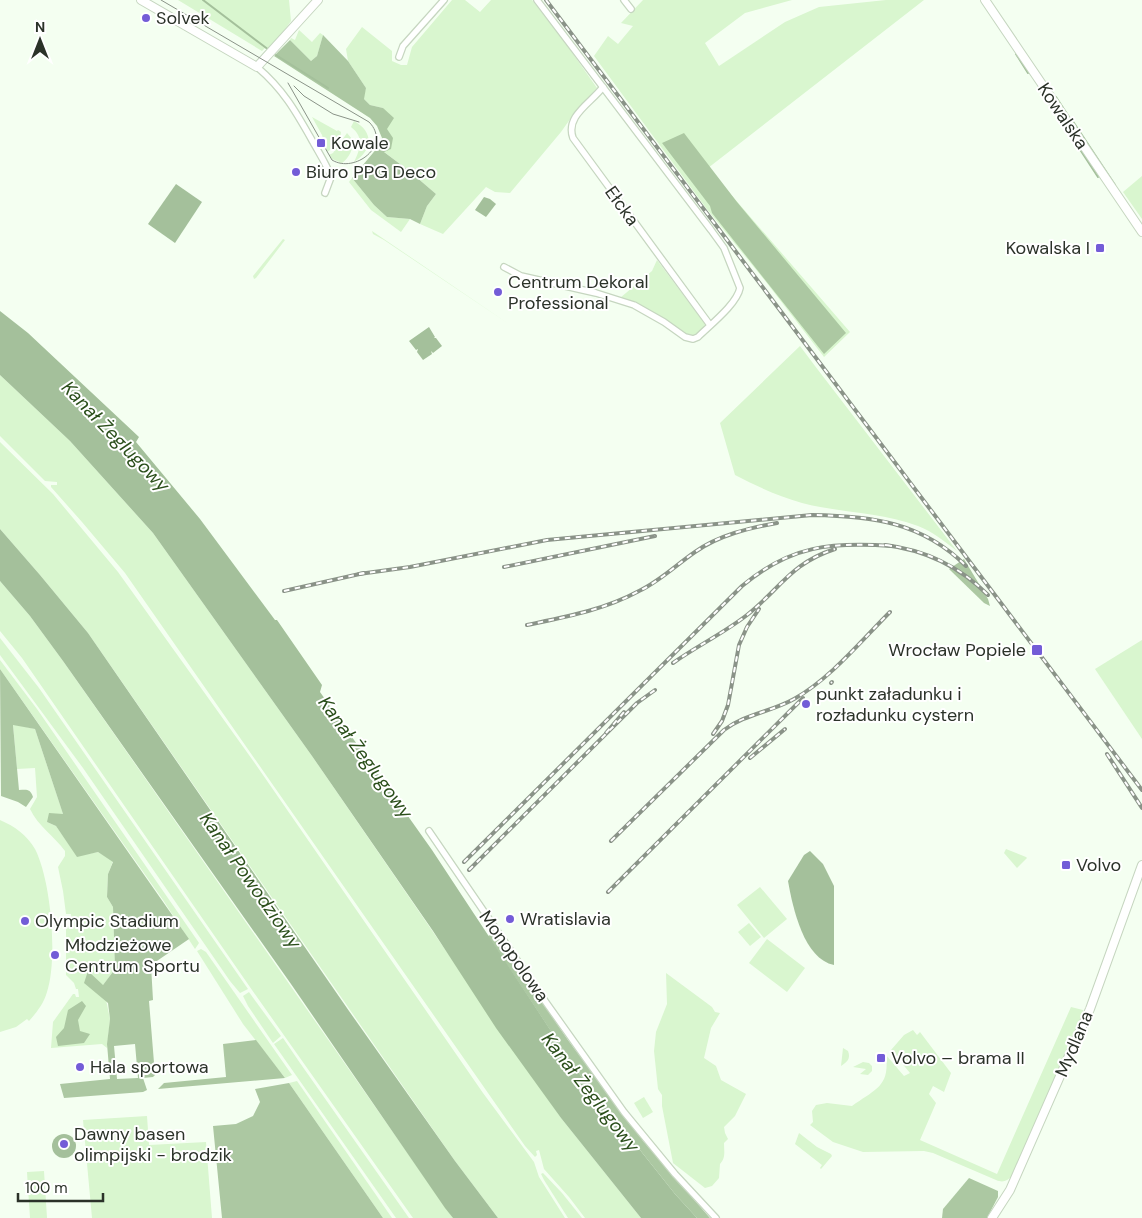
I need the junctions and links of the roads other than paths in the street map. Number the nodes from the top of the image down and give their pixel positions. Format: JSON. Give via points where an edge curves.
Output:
{"nodes":[{"id":1,"x":141,"y":0,"type":"edge"},
{"id":2,"x":318,"y":0,"type":"edge"},
{"id":3,"x":444,"y":0,"type":"edge"},
{"id":4,"x":536,"y":0,"type":"edge"},
{"id":5,"x":624,"y":0,"type":"edge"},
{"id":6,"x":985,"y":0,"type":"edge"},
{"id":7,"x":630,"y":9,"type":"dead end"},
{"id":8,"x":399,"y":57,"type":"dead end"},
{"id":9,"x":257,"y":68,"type":"junction"},
{"id":10,"x":603,"y":87,"type":"junction"},
{"id":11,"x":326,"y":193,"type":"dead end"},
{"id":12,"x":1142,"y":232,"type":"edge"},
{"id":13,"x":504,"y":267,"type":"dead end"},
{"id":14,"x":710,"y":325,"type":"junction"},
{"id":15,"x":429,"y":831,"type":"dead end"},
{"id":16,"x":1142,"y":865,"type":"edge"},
{"id":17,"x":716,"y":1218,"type":"edge"},
{"id":18,"x":992,"y":1218,"type":"edge"}],
"edges":[{"from":1,"to":9,"type":"street"},
{"from":2,"to":9,"type":"street"},
{"from":3,"to":8,"type":"street","via":[[403,46]]},
{"from":4,"to":10,"type":"street"},
{"from":5,"to":7,"type":"street"},
{"from":6,"to":12,"type":"street","name":"Kowalska"},
{"from":9,"to":11,"type":"street","via":[[285,95],[322,158],[331,177]]},
{"from":10,"to":14,"type":"street","via":[[724,248],[740,288],[739,294]]},
{"from":10,"to":14,"type":"street","name":"Ełcka","via":[[574,117],[570,128],[573,138]]},
{"from":13,"to":14,"type":"street","via":[[521,276],[596,293],[634,306],[685,338],[695,339]]},
{"from":15,"to":17,"type":"street","name":"Monopolowa","via":[[624,1112]]},
{"from":16,"to":18,"type":"street","name":"Mydlana","via":[[1076,1042],[1013,1184]]}]}
